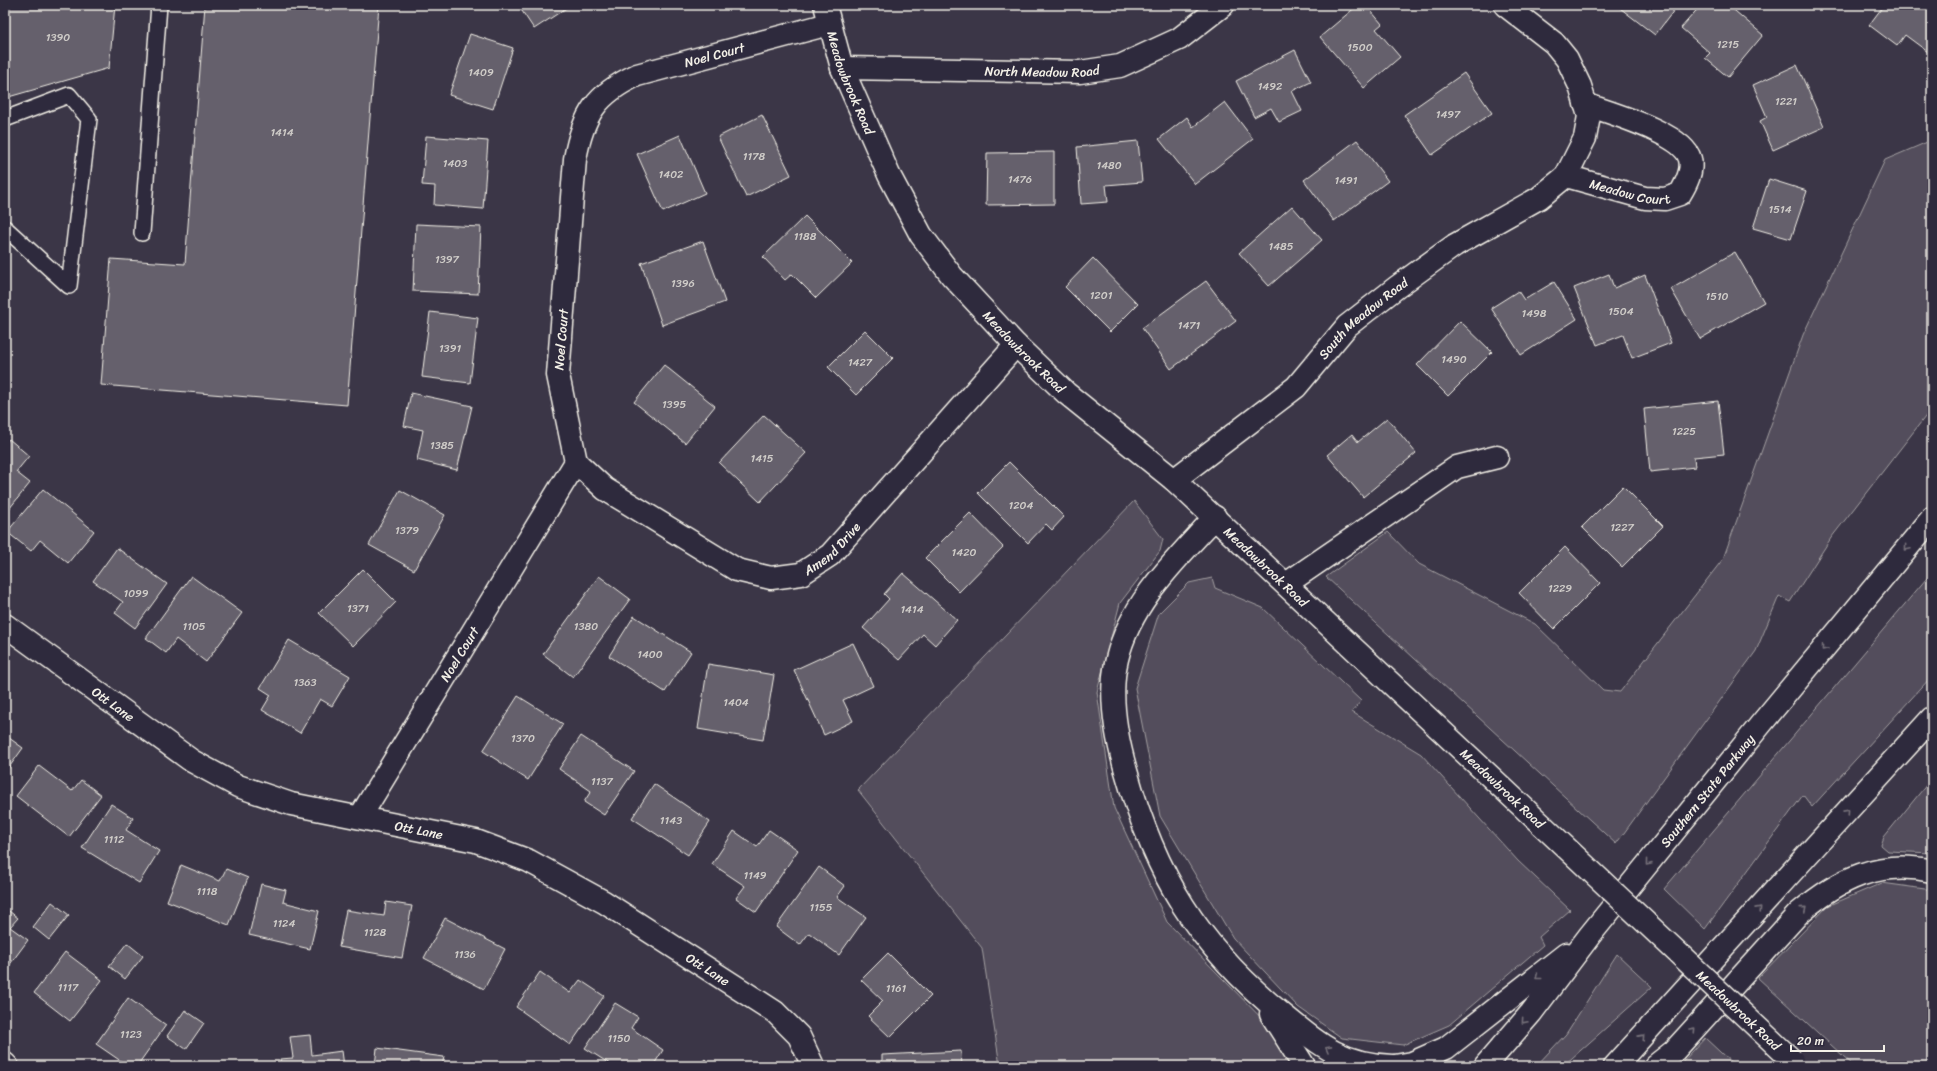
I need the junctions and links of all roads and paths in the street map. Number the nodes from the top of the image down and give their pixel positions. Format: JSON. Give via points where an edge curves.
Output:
{"nodes":[{"id":1,"x":159,"y":5,"type":"edge"},
{"id":2,"x":1223,"y":5,"type":"edge"},
{"id":3,"x":1505,"y":5,"type":"edge"},
{"id":4,"x":827,"y":14,"type":"edge"},
{"id":5,"x":842,"y":68,"type":"junction"},
{"id":6,"x":1586,"y":104,"type":"junction"},
{"id":7,"x":5,"y":119,"type":"edge"},
{"id":8,"x":1566,"y":176,"type":"junction"},
{"id":9,"x":5,"y":228,"type":"edge"},
{"id":10,"x":142,"y":234,"type":"dead end"},
{"id":11,"x":1016,"y":345,"type":"junction"},
{"id":12,"x":1498,"y":457,"type":"dead end"},
{"id":13,"x":576,"y":462,"type":"junction"},
{"id":14,"x":1174,"y":480,"type":"junction"},
{"id":15,"x":1215,"y":517,"type":"junction"},
{"id":16,"x":1932,"y":518,"type":"edge"},
{"id":17,"x":1286,"y":584,"type":"junction"},
{"id":18,"x":5,"y":625,"type":"edge"},
{"id":19,"x":1932,"y":718,"type":"edge"},
{"id":20,"x":360,"y":817,"type":"junction"},
{"id":21,"x":1932,"y":871,"type":"edge"},
{"id":22,"x":1590,"y":935,"type":"junction"},
{"id":23,"x":1258,"y":995,"type":"junction"},
{"id":24,"x":1795,"y":1063,"type":"edge"},
{"id":25,"x":5,"y":1064,"type":"edge"},
{"id":26,"x":8,"y":1066,"type":"edge"},
{"id":27,"x":812,"y":1066,"type":"edge"},
{"id":28,"x":1304,"y":1066,"type":"edge"},
{"id":29,"x":1393,"y":1066,"type":"edge"},
{"id":30,"x":1485,"y":1066,"type":"edge"},
{"id":31,"x":1615,"y":1066,"type":"edge"},
{"id":32,"x":1655,"y":1066,"type":"edge"}],
"edges":[{"from":1,"to":10,"type":"lane"},
{"from":2,"to":5,"type":"main road","name":"North Meadow Road","via":[[1179,39],[1120,66],[1080,72]]},
{"from":3,"to":6,"type":"main road","via":[[1554,42],[1567,59]]},
{"from":4,"to":5,"type":"main road","name":"Meadowbrook Road"},
{"from":4,"to":13,"type":"main road","name":"Noel Court","via":[[637,75],[615,85],[594,104],[579,137],[575,159],[558,375]]},
{"from":5,"to":11,"type":"main road","name":"Meadowbrook Road","via":[[889,175],[921,234],[952,276]]},
{"from":6,"to":8,"type":"main road","via":[[1589,116],[1585,138]]},
{"from":6,"to":8,"type":"main road","name":"Meadow Court","via":[[1649,127],[1674,140],[1686,151],[1690,160],[1690,172],[1680,194],[1665,199],[1645,198]]},
{"from":7,"to":9,"type":"lane","via":[[69,95],[89,119],[69,286]]},
{"from":8,"to":14,"type":"main road","name":"South Meadow Road","via":[[1539,198],[1455,245],[1390,292],[1347,326],[1296,386]]},
{"from":11,"to":13,"type":"main road","name":"Amend Drive","via":[[830,555],[801,574],[771,578],[737,570],[605,489]]},
{"from":11,"to":14,"type":"main road","name":"Meadowbrook Road","via":[[1066,393]]},
{"from":12,"to":17,"type":"main road","via":[[1457,467]]},
{"from":13,"to":20,"type":"main road","name":"Noel Court"},
{"from":14,"to":15,"type":"main road","name":"Meadowbrook Road"},
{"from":15,"to":17,"type":"main road","name":"Meadowbrook Road"},
{"from":15,"to":23,"type":"main road","via":[[1142,601],[1131,621],[1116,660],[1114,703],[1122,758],[1147,836],[1163,872],[1203,934]]},
{"from":16,"to":22,"type":"main road","name":"Southern State Parkway","one_way":true},
{"from":17,"to":24,"type":"main road","name":"Meadowbrook Road","bridge":true},
{"from":18,"to":20,"type":"main road","name":"Ott Lane","via":[[192,761],[225,779],[291,804]]},
{"from":31,"to":19,"type":"main road","one_way":true},
{"from":20,"to":27,"type":"main road","name":"Ott Lane","via":[[476,842],[529,861],[604,902],[774,1012],[799,1036]]},
{"from":32,"to":21,"type":"main road","one_way":true,"via":[[1674,1052],[1799,913],[1820,895],[1842,882],[1877,870],[1919,868]]},
{"from":22,"to":29,"type":"main road","one_way":true,"via":[[1446,1048],[1412,1063]]},
{"from":22,"to":30,"type":"main road","name":"Southern State Parkway","one_way":true,"via":[[1531,1013]]},
{"from":23,"to":28,"type":"main road"},
{"from":29,"to":23,"type":"main road","one_way":true,"via":[[1372,1065],[1337,1054],[1319,1044]]},
{"from":25,"to":26,"type":"main road"}]}
